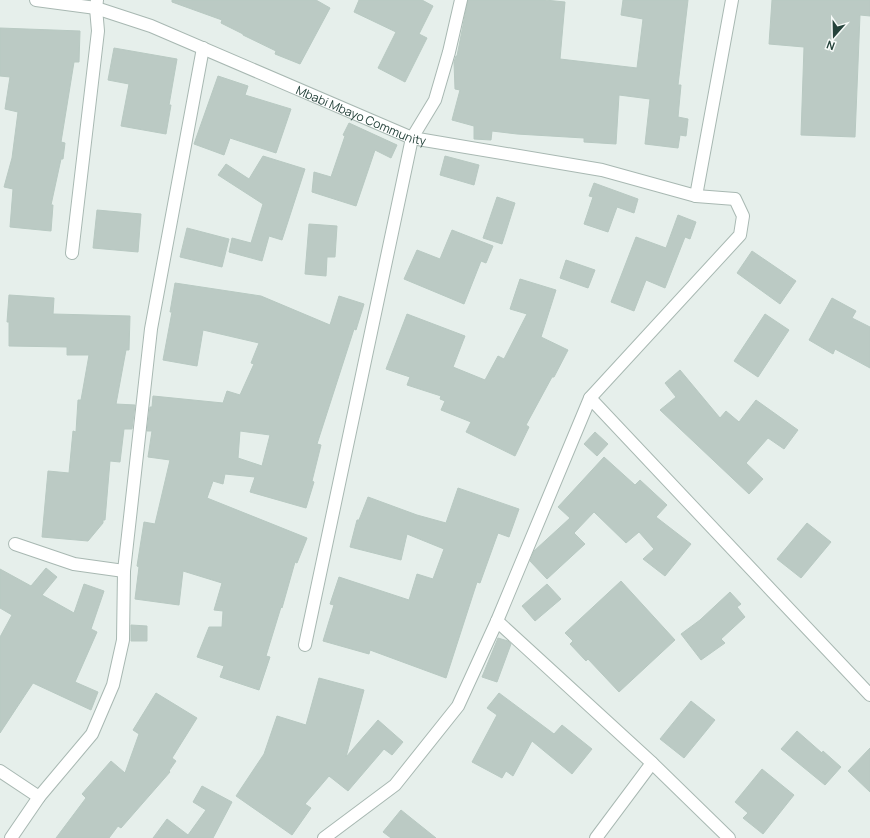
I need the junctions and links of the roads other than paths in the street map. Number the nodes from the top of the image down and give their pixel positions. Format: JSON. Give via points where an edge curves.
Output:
{"nodes":[{"id":1,"x":36,"y":0,"type":"edge"},
{"id":2,"x":461,"y":0,"type":"edge"},
{"id":3,"x":732,"y":0,"type":"edge"},
{"id":4,"x":96,"y":4,"type":"edge"},
{"id":5,"x":203,"y":48,"type":"junction"},
{"id":6,"x":412,"y":138,"type":"junction"},
{"id":7,"x":696,"y":196,"type":"junction"},
{"id":8,"x":72,"y":253,"type":"dead end"},
{"id":9,"x":590,"y":398,"type":"junction"},
{"id":10,"x":15,"y":544,"type":"dead end"},
{"id":11,"x":124,"y":571,"type":"junction"},
{"id":12,"x":497,"y":620,"type":"junction"},
{"id":13,"x":305,"y":645,"type":"dead end"},
{"id":14,"x":870,"y":694,"type":"edge"},
{"id":15,"x":652,"y":763,"type":"junction"},
{"id":16,"x":0,"y":771,"type":"edge"},
{"id":17,"x":39,"y":797,"type":"junction"},
{"id":18,"x":11,"y":838,"type":"edge"},
{"id":19,"x":324,"y":838,"type":"edge"},
{"id":20,"x":596,"y":838,"type":"edge"},
{"id":21,"x":729,"y":838,"type":"edge"}],
"edges":[{"from":1,"to":4,"type":"street","name":"Mbabi Mbayo Community"},
{"from":2,"to":6,"type":"street","via":[[435,100]]},
{"from":3,"to":7,"type":"street"},
{"from":4,"to":5,"type":"street","name":"Mbabi Mbayo Community"},
{"from":4,"to":8,"type":"street","via":[[98,31]]},
{"from":5,"to":6,"type":"street","name":"Mbabi Mbayo Community"},
{"from":5,"to":11,"type":"street","via":[[152,329]]},
{"from":6,"to":7,"type":"street","name":"Mbabi Mbayo Community","via":[[602,170]]},
{"from":6,"to":13,"type":"street"},
{"from":7,"to":9,"type":"street","name":"Mbabi Mbayo Community","via":[[734,199],[743,216],[740,235]]},
{"from":9,"to":12,"type":"street"},
{"from":9,"to":14,"type":"street"},
{"from":10,"to":11,"type":"street","via":[[74,564]]},
{"from":11,"to":17,"type":"street","via":[[123,640],[113,686],[92,734]]},
{"from":12,"to":15,"type":"street"},
{"from":12,"to":19,"type":"street","via":[[458,706],[395,785]]},
{"from":15,"to":20,"type":"street"},
{"from":15,"to":21,"type":"street"},
{"from":16,"to":17,"type":"street"},
{"from":17,"to":18,"type":"street"}]}
